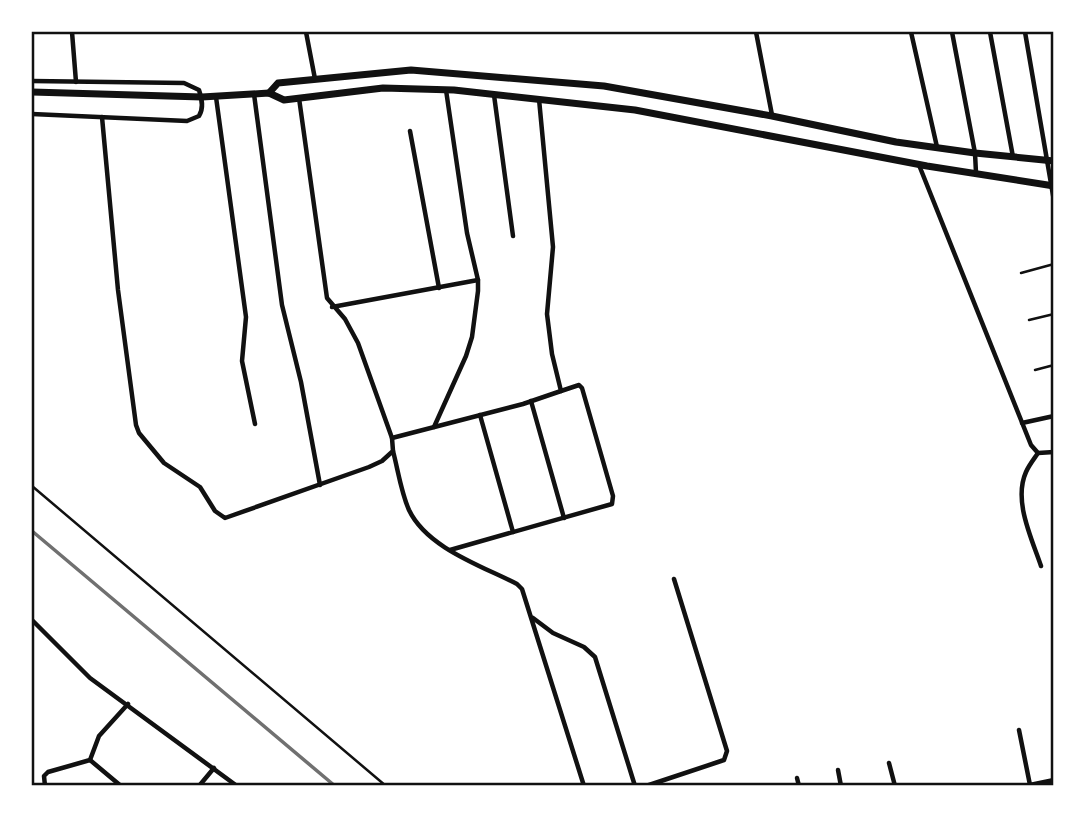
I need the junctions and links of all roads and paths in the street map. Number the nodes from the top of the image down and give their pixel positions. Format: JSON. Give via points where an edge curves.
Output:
{"nodes":[{"id":1,"x":72,"y":32,"type":"edge"},
{"id":2,"x":306,"y":32,"type":"edge"},
{"id":3,"x":756,"y":32,"type":"edge"},
{"id":4,"x":911,"y":32,"type":"edge"},
{"id":5,"x":952,"y":32,"type":"edge"},
{"id":6,"x":990,"y":32,"type":"edge"},
{"id":7,"x":1025,"y":32,"type":"edge"},
{"id":8,"x":315,"y":79,"type":"junction"},
{"id":9,"x":32,"y":81,"type":"edge"},
{"id":10,"x":76,"y":82,"type":"junction"},
{"id":11,"x":446,"y":90,"type":"junction"},
{"id":12,"x":32,"y":92,"type":"edge"},
{"id":13,"x":254,"y":93,"type":"junction"},
{"id":14,"x":269,"y":93,"type":"junction"},
{"id":15,"x":494,"y":94,"type":"junction"},
{"id":16,"x":216,"y":96,"type":"junction"},
{"id":17,"x":202,"y":97,"type":"junction"},
{"id":18,"x":299,"y":98,"type":"junction"},
{"id":19,"x":538,"y":98,"type":"junction"},
{"id":20,"x":32,"y":114,"type":"edge"},
{"id":21,"x":772,"y":116,"type":"junction"},
{"id":22,"x":102,"y":117,"type":"junction"},
{"id":23,"x":410,"y":131,"type":"dead end"},
{"id":24,"x":937,"y":148,"type":"junction"},
{"id":25,"x":975,"y":153,"type":"junction"},
{"id":26,"x":1013,"y":158,"type":"junction"},
{"id":27,"x":1050,"y":161,"type":"edge"},
{"id":28,"x":919,"y":164,"type":"junction"},
{"id":29,"x":976,"y":173,"type":"junction"},
{"id":30,"x":1052,"y":186,"type":"edge"},
{"id":31,"x":1054,"y":201,"type":"edge"},
{"id":32,"x":513,"y":236,"type":"dead end"},
{"id":33,"x":1054,"y":264,"type":"edge"},
{"id":34,"x":1021,"y":273,"type":"dead end"},
{"id":35,"x":478,"y":280,"type":"junction"},
{"id":36,"x":439,"y":288,"type":"junction"},
{"id":37,"x":332,"y":307,"type":"junction"},
{"id":38,"x":1054,"y":313,"type":"edge"},
{"id":39,"x":1029,"y":320,"type":"dead end"},
{"id":40,"x":1054,"y":365,"type":"edge"},
{"id":41,"x":1035,"y":370,"type":"dead end"},
{"id":42,"x":561,"y":391,"type":"junction"},
{"id":43,"x":531,"y":401,"type":"junction"},
{"id":44,"x":480,"y":415,"type":"junction"},
{"id":45,"x":1054,"y":416,"type":"edge"},
{"id":46,"x":1022,"y":423,"type":"junction"},
{"id":47,"x":255,"y":424,"type":"dead end"},
{"id":48,"x":434,"y":426,"type":"junction"},
{"id":49,"x":392,"y":438,"type":"junction"},
{"id":50,"x":393,"y":451,"type":"junction"},
{"id":51,"x":1054,"y":452,"type":"edge"},
{"id":52,"x":1038,"y":453,"type":"junction"},
{"id":53,"x":320,"y":485,"type":"junction"},
{"id":54,"x":32,"y":486,"type":"edge"},
{"id":55,"x":564,"y":518,"type":"junction"},
{"id":56,"x":513,"y":532,"type":"junction"},
{"id":57,"x":449,"y":551,"type":"junction"},
{"id":58,"x":1041,"y":566,"type":"dead end"},
{"id":59,"x":674,"y":579,"type":"dead end"},
{"id":60,"x":533,"y":617,"type":"junction"},
{"id":61,"x":32,"y":620,"type":"edge"},
{"id":62,"x":128,"y":704,"type":"junction"},
{"id":63,"x":1019,"y":730,"type":"dead end"},
{"id":64,"x":90,"y":760,"type":"junction"},
{"id":65,"x":889,"y":763,"type":"dead end"},
{"id":66,"x":214,"y":768,"type":"junction"},
{"id":67,"x":838,"y":770,"type":"dead end"},
{"id":68,"x":797,"y":779,"type":"dead end"},
{"id":69,"x":1054,"y":780,"type":"edge"},
{"id":70,"x":1028,"y":785,"type":"edge"},
{"id":71,"x":45,"y":786,"type":"edge"},
{"id":72,"x":121,"y":786,"type":"edge"},
{"id":73,"x":199,"y":786,"type":"edge"},
{"id":74,"x":237,"y":786,"type":"edge"},
{"id":75,"x":386,"y":786,"type":"edge"},
{"id":76,"x":584,"y":786,"type":"edge"},
{"id":77,"x":635,"y":786,"type":"edge"},
{"id":78,"x":646,"y":786,"type":"edge"},
{"id":79,"x":799,"y":786,"type":"edge"},
{"id":80,"x":841,"y":786,"type":"edge"},
{"id":81,"x":895,"y":786,"type":"edge"}],
"edges":[{"from":1,"to":10,"type":"street"},
{"from":2,"to":8,"type":"street"},
{"from":3,"to":21,"type":"street"},
{"from":4,"to":24,"type":"street"},
{"from":5,"to":25,"type":"street"},
{"from":6,"to":26,"type":"street"},
{"from":7,"to":27,"type":"street"},
{"from":8,"to":14,"type":"main road","via":[[278,83]]},
{"from":8,"to":21,"type":"main road","via":[[411,70],[477,75],[604,86]]},
{"from":9,"to":10,"type":"street"},
{"from":10,"to":17,"type":"street","via":[[184,83],[199,90]]},
{"from":11,"to":15,"type":"main road"},
{"from":11,"to":18,"type":"main road","via":[[383,88]]},
{"from":11,"to":35,"type":"street"},
{"from":12,"to":17,"type":"main road"},
{"from":13,"to":14,"type":"main road"},
{"from":13,"to":16,"type":"main road"},
{"from":13,"to":53,"type":"street","via":[[282,305]]},
{"from":14,"to":18,"type":"main road","via":[[285,100]]},
{"from":15,"to":19,"type":"main road"},
{"from":15,"to":32,"type":"street"},
{"from":16,"to":17,"type":"main road"},
{"from":16,"to":47,"type":"street","via":[[246,317],[242,361]]},
{"from":17,"to":22,"type":"street","via":[[199,116],[187,121]]},
{"from":18,"to":37,"type":"street","via":[[327,298]]},
{"from":19,"to":28,"type":"main road","via":[[635,110]]},
{"from":19,"to":42,"type":"street","via":[[553,247],[547,314]]},
{"from":20,"to":22,"type":"street"},
{"from":21,"to":24,"type":"main road"},
{"from":22,"to":53,"type":"street","via":[[119,302],[139,433],[169,468],[200,487],[225,518]]},
{"from":23,"to":36,"type":"street"},
{"from":24,"to":25,"type":"main road"},
{"from":25,"to":26,"type":"main road"},
{"from":25,"to":29,"type":"street"},
{"from":26,"to":27,"type":"main road"},
{"from":27,"to":30,"type":"street"},
{"from":28,"to":29,"type":"main road"},
{"from":28,"to":46,"type":"street"},
{"from":29,"to":30,"type":"main road"},
{"from":30,"to":31,"type":"street"},
{"from":33,"to":34,"type":"lane"},
{"from":35,"to":36,"type":"street"},
{"from":35,"to":48,"type":"street","via":[[472,337]]},
{"from":36,"to":37,"type":"street"},
{"from":37,"to":49,"type":"street","via":[[358,343]]},
{"from":38,"to":39,"type":"lane"},
{"from":40,"to":41,"type":"lane"},
{"from":42,"to":43,"type":"street"},
{"from":42,"to":55,"type":"street","via":[[582,388],[613,496],[609,506]]},
{"from":43,"to":44,"type":"street"},
{"from":43,"to":55,"type":"street"},
{"from":44,"to":48,"type":"street"},
{"from":44,"to":56,"type":"street"},
{"from":45,"to":46,"type":"street"},
{"from":46,"to":52,"type":"street"},
{"from":48,"to":49,"type":"street"},
{"from":49,"to":50,"type":"street"},
{"from":50,"to":53,"type":"street","via":[[382,461]]},
{"from":50,"to":57,"type":"street","via":[[409,510]]},
{"from":51,"to":52,"type":"street"},
{"from":52,"to":58,"type":"street","via":[[1022,485],[1025,518]]},
{"from":54,"to":75,"type":"lane"},
{"from":55,"to":56,"type":"street"},
{"from":56,"to":57,"type":"street"},
{"from":57,"to":60,"type":"street","via":[[517,584]]},
{"from":59,"to":78,"type":"street","via":[[727,751],[724,760]]},
{"from":60,"to":76,"type":"street"},
{"from":60,"to":77,"type":"street","via":[[595,657]]},
{"from":61,"to":62,"type":"street","via":[[90,678]]},
{"from":62,"to":64,"type":"street","via":[[99,736]]},
{"from":62,"to":66,"type":"street"},
{"from":63,"to":70,"type":"street"},
{"from":64,"to":71,"type":"street","via":[[48,772]]},
{"from":64,"to":72,"type":"street"},
{"from":65,"to":81,"type":"street"},
{"from":66,"to":73,"type":"street"},
{"from":66,"to":74,"type":"street"},
{"from":67,"to":80,"type":"street"},
{"from":68,"to":79,"type":"street"},
{"from":69,"to":70,"type":"street"}]}
